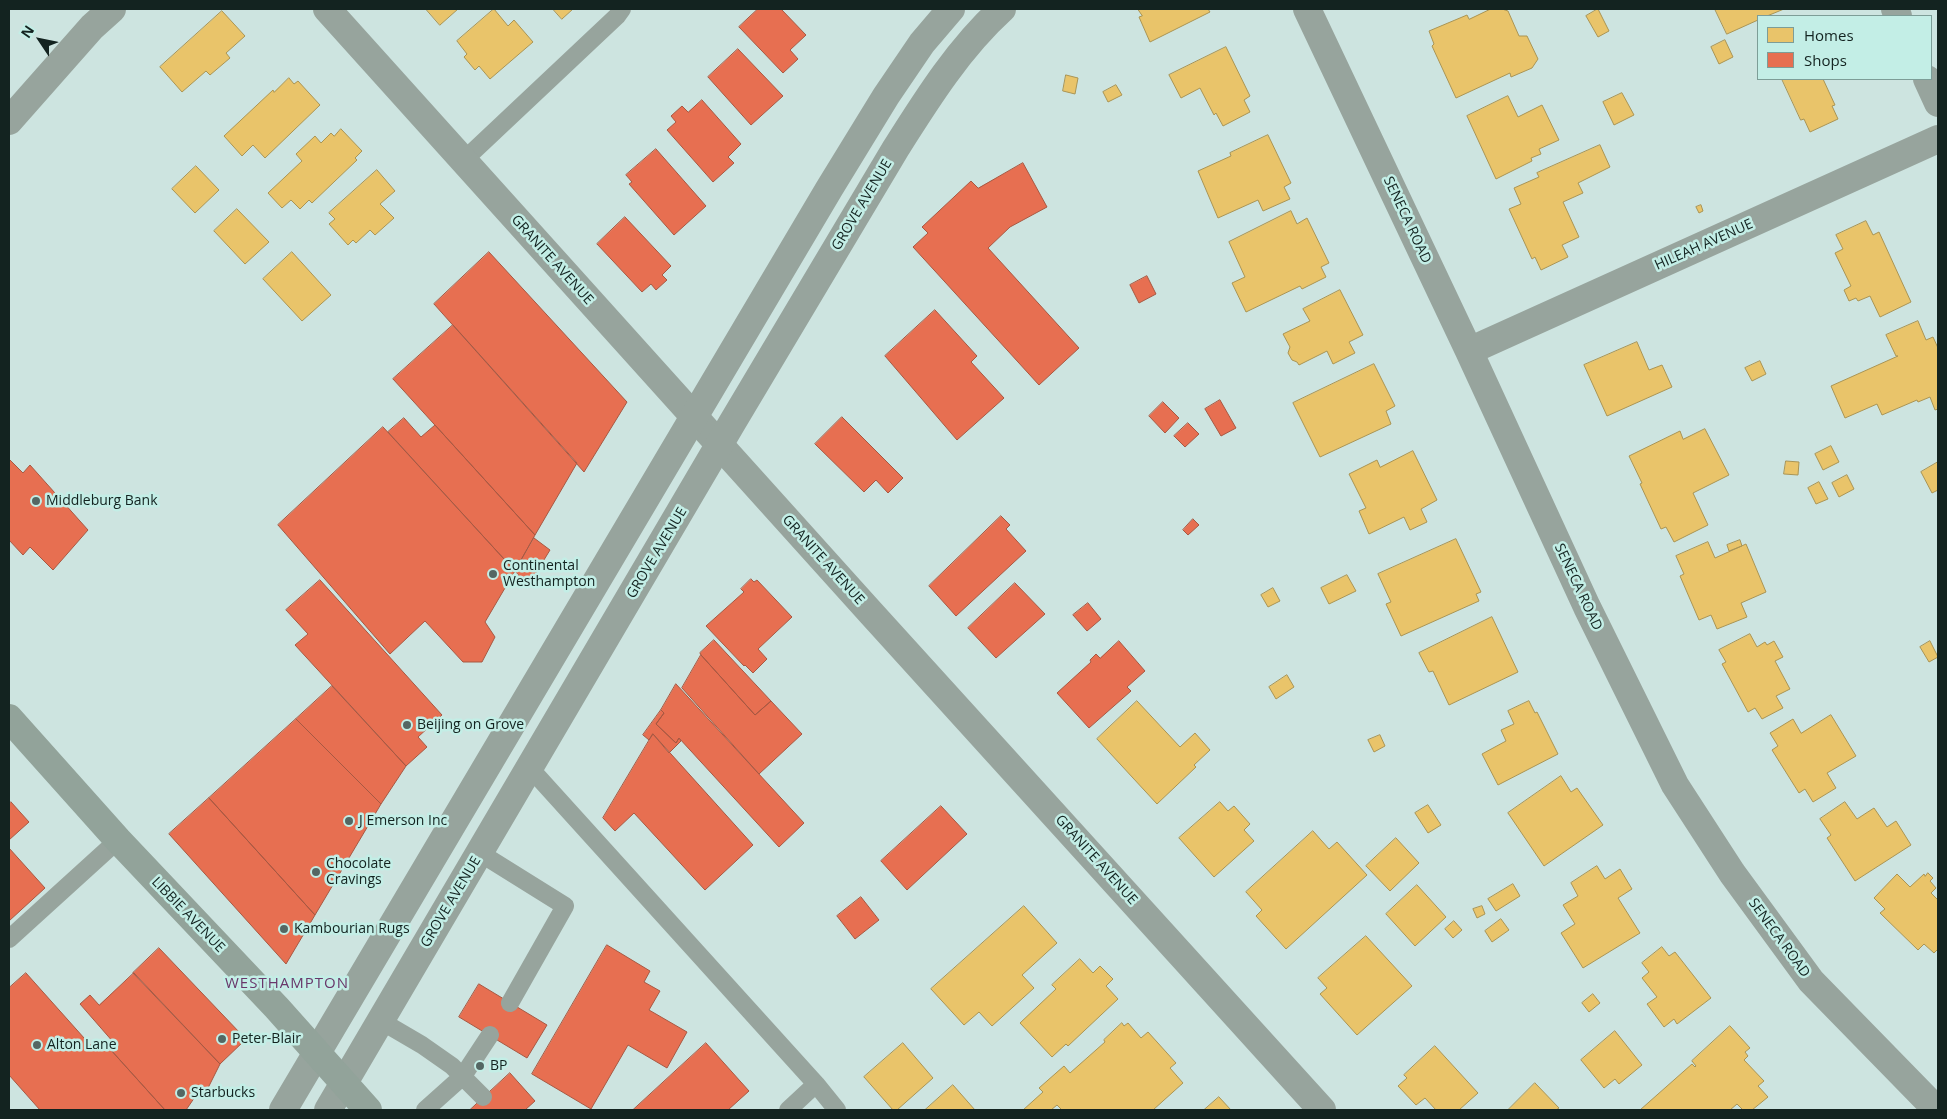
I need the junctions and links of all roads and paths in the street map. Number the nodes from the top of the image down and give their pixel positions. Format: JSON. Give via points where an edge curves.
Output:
{"nodes":[{"id":1,"x":112,"y":9,"type":"edge"},
{"id":2,"x":327,"y":9,"type":"edge"},
{"id":3,"x":622,"y":9,"type":"edge"},
{"id":4,"x":951,"y":9,"type":"edge"},
{"id":5,"x":1002,"y":9,"type":"edge"},
{"id":6,"x":1307,"y":9,"type":"edge"},
{"id":7,"x":1927,"y":80,"type":"edge"},
{"id":8,"x":1938,"y":103,"type":"edge"},
{"id":9,"x":9,"y":121,"type":"edge"},
{"id":10,"x":1938,"y":139,"type":"edge"},
{"id":11,"x":463,"y":161,"type":"junction"},
{"id":12,"x":1469,"y":351,"type":"junction"},
{"id":13,"x":694,"y":416,"type":"junction"},
{"id":14,"x":720,"y":445,"type":"junction"},
{"id":15,"x":9,"y":718,"type":"edge"},
{"id":16,"x":530,"y":768,"type":"junction"},
{"id":17,"x":118,"y":840,"type":"junction"},
{"id":18,"x":480,"y":853,"type":"junction"},
{"id":19,"x":9,"y":939,"type":"edge"},
{"id":20,"x":510,"y":1002,"type":"dead end"},
{"id":21,"x":381,"y":1021,"type":"junction"},
{"id":22,"x":490,"y":1035,"type":"dead end"},
{"id":23,"x":317,"y":1053,"type":"junction"},
{"id":24,"x":463,"y":1076,"type":"junction"},
{"id":25,"x":344,"y":1083,"type":"junction"},
{"id":26,"x":816,"y":1084,"type":"junction"},
{"id":27,"x":483,"y":1098,"type":"dead end"},
{"id":28,"x":283,"y":1110,"type":"edge"},
{"id":29,"x":328,"y":1110,"type":"edge"},
{"id":30,"x":368,"y":1110,"type":"edge"},
{"id":31,"x":425,"y":1110,"type":"edge"},
{"id":32,"x":788,"y":1110,"type":"edge"},
{"id":33,"x":837,"y":1110,"type":"edge"},
{"id":34,"x":1322,"y":1110,"type":"edge"},
{"id":35,"x":1937,"y":1110,"type":"edge"}],
"edges":[{"from":1,"to":9,"type":"street","via":[[92,27]]},
{"from":2,"to":11,"type":"street","name":"GRANITE AVENUE"},
{"from":3,"to":11,"type":"lane"},
{"from":4,"to":13,"type":"street","via":[[922,43],[886,96]]},
{"from":5,"to":14,"type":"street","name":"GROVE AVENUE","via":[[957,58],[922,107]]},
{"from":6,"to":12,"type":"street","name":"SENECA ROAD"},
{"from":7,"to":8,"type":"street"},
{"from":10,"to":12,"type":"street","name":"HILEAH AVENUE"},
{"from":11,"to":13,"type":"street","name":"GRANITE AVENUE"},
{"from":12,"to":35,"type":"street","name":"SENECA ROAD","via":[[1587,607],[1675,785],[1732,873],[1811,981]]},
{"from":13,"to":14,"type":"street","name":"GRANITE AVENUE"},
{"from":13,"to":23,"type":"street"},
{"from":14,"to":16,"type":"street","name":"GROVE AVENUE"},
{"from":14,"to":34,"type":"street","name":"GRANITE AVENUE"},
{"from":15,"to":17,"type":"main road","name":"LIBBIE AVENUE"},
{"from":16,"to":18,"type":"street","name":"GROVE AVENUE"},
{"from":16,"to":26,"type":"lane"},
{"from":17,"to":19,"type":"lane"},
{"from":17,"to":23,"type":"main road","name":"LIBBIE AVENUE"},
{"from":18,"to":20,"type":"lane","via":[[565,906]]},
{"from":18,"to":21,"type":"street","name":"GROVE AVENUE"},
{"from":21,"to":24,"type":"lane","via":[[422,1045]]},
{"from":21,"to":25,"type":"street","name":"GROVE AVENUE"},
{"from":22,"to":24,"type":"lane"},
{"from":23,"to":25,"type":"main road","name":"LIBBIE AVENUE"},
{"from":23,"to":28,"type":"street"},
{"from":24,"to":27,"type":"lane"},
{"from":24,"to":31,"type":"lane"},
{"from":25,"to":29,"type":"street","name":"GROVE AVENUE"},
{"from":25,"to":30,"type":"main road","name":"LIBBIE AVENUE"},
{"from":26,"to":32,"type":"lane"},
{"from":26,"to":33,"type":"lane"}]}
